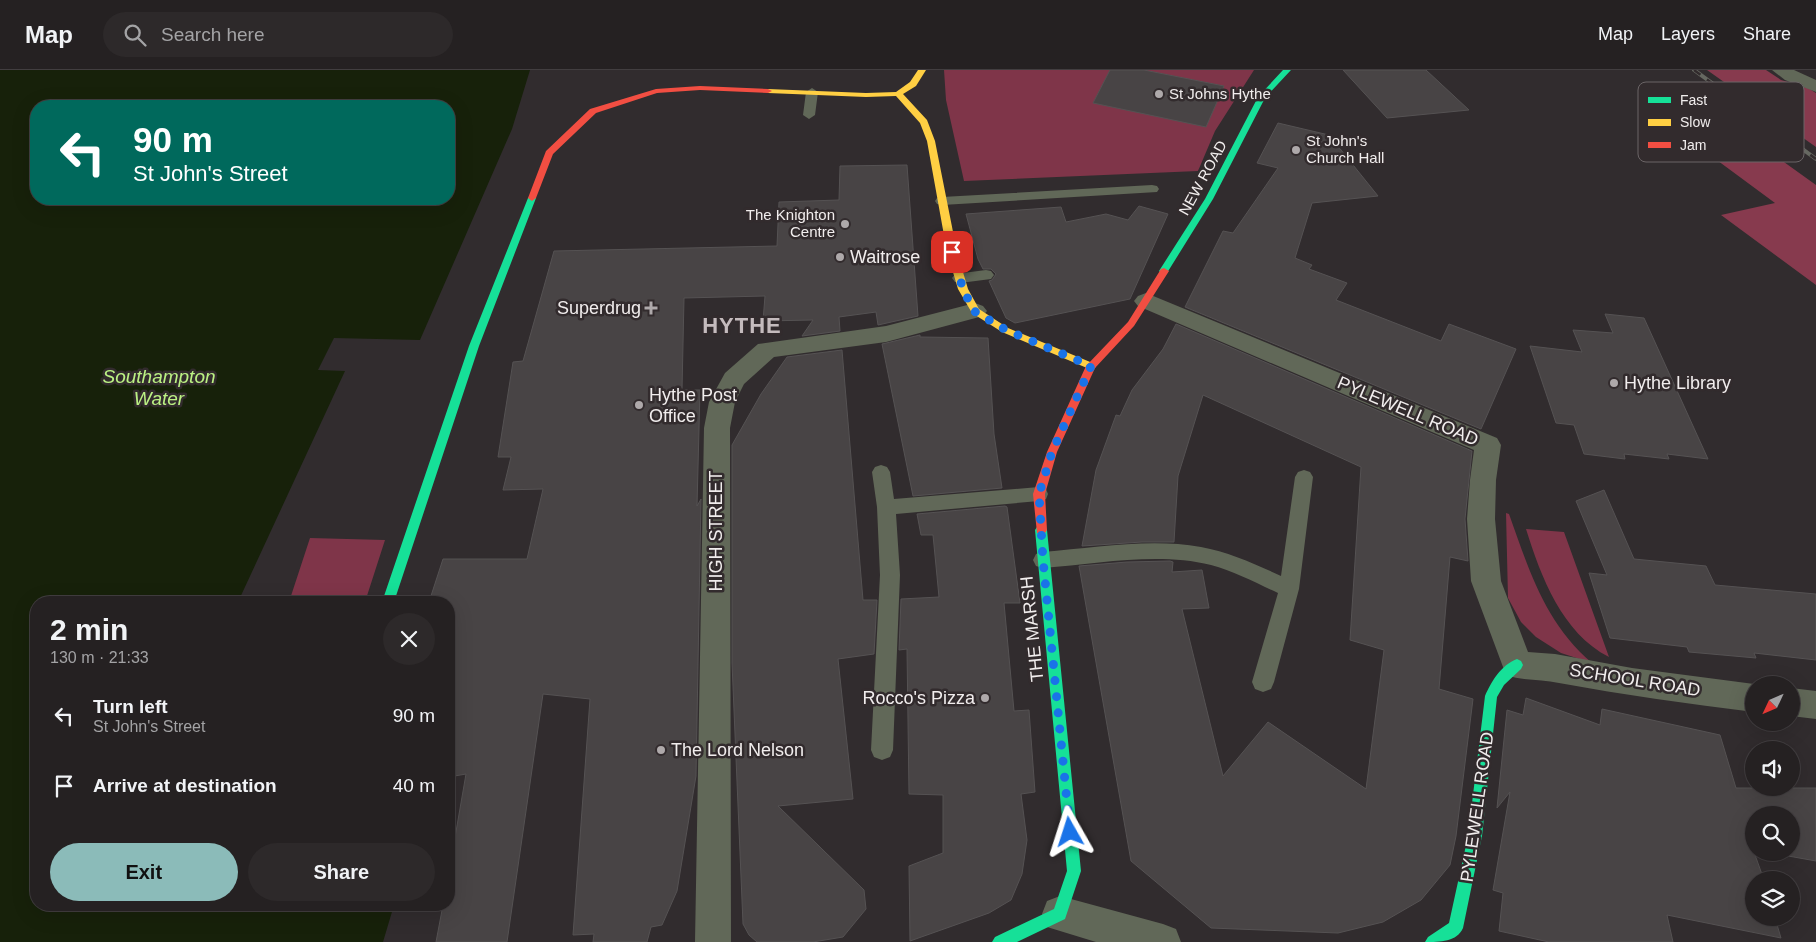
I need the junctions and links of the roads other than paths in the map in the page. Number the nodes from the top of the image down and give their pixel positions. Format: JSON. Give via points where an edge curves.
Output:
{"nodes":[{"id":1,"x":922,"y":70,"type":"edge"},
{"id":2,"x":1287,"y":70,"type":"edge"},
{"id":3,"x":1781,"y":70,"type":"edge"},
{"id":4,"x":1816,"y":86,"type":"edge"},
{"id":5,"x":812,"y":92,"type":"junction"},
{"id":6,"x":898,"y":94,"type":"junction"},
{"id":7,"x":809,"y":115,"type":"dead end"},
{"id":8,"x":1152,"y":188,"type":"dead end"},
{"id":9,"x":942,"y":201,"type":"junction"},
{"id":10,"x":986,"y":275,"type":"dead end"},
{"id":11,"x":960,"y":278,"type":"junction"},
{"id":12,"x":1146,"y":301,"type":"junction"},
{"id":13,"x":974,"y":311,"type":"junction"},
{"id":14,"x":1091,"y":366,"type":"junction"},
{"id":15,"x":881,"y":472,"type":"dead end"},
{"id":16,"x":1304,"y":477,"type":"dead end"},
{"id":17,"x":1039,"y":494,"type":"junction"},
{"id":18,"x":886,"y":507,"type":"junction"},
{"id":19,"x":1043,"y":560,"type":"junction"},
{"id":20,"x":1289,"y":589,"type":"junction"},
{"id":21,"x":390,"y":596,"type":"edge"},
{"id":22,"x":1517,"y":665,"type":"junction"},
{"id":23,"x":1263,"y":682,"type":"dead end"},
{"id":24,"x":1745,"y":697,"type":"edge"},
{"id":25,"x":1800,"y":703,"type":"edge"},
{"id":26,"x":1816,"y":706,"type":"edge"},
{"id":27,"x":882,"y":750,"type":"dead end"},
{"id":28,"x":1060,"y":914,"type":"junction"},
{"id":29,"x":713,"y":942,"type":"edge"},
{"id":30,"x":1000,"y":942,"type":"edge"},
{"id":31,"x":1163,"y":942,"type":"edge"},
{"id":32,"x":1433,"y":942,"type":"edge"}],
"edges":[{"from":1,"to":6,"type":"street","via":[[914,84]]},
{"from":2,"to":12,"type":"street","name":"NEW ROAD","via":[[1262,97],[1209,199]]},
{"from":3,"to":4,"type":"street"},
{"from":5,"to":6,"type":"street"},
{"from":5,"to":7,"type":"lane"},
{"from":5,"to":21,"type":"street","via":[[700,88],[656,91],[594,111],[549,153],[474,346]]},
{"from":6,"to":9,"type":"street","via":[[924,122],[931,141]]},
{"from":8,"to":9,"type":"lane"},
{"from":9,"to":11,"type":"street"},
{"from":10,"to":11,"type":"lane"},
{"from":11,"to":13,"type":"street"},
{"from":12,"to":14,"type":"street","name":"THE MARSH","via":[[1131,324]]},
{"from":12,"to":22,"type":"street","name":"PYLEWELL ROAD","via":[[1488,445],[1481,520],[1486,581]]},
{"from":13,"to":14,"type":"street","via":[[1006,330]]},
{"from":13,"to":29,"type":"street","name":"HIGH STREET","via":[[886,334],[767,350],[734,379],[722,402],[717,428]]},
{"from":14,"to":17,"type":"street","name":"THE MARSH","via":[[1052,452]]},
{"from":15,"to":18,"type":"lane"},
{"from":16,"to":20,"type":"lane"},
{"from":17,"to":18,"type":"lane"},
{"from":17,"to":19,"type":"street","name":"THE MARSH"},
{"from":18,"to":27,"type":"lane","via":[[890,575]]},
{"from":19,"to":20,"type":"lane","via":[[1154,553],[1199,555],[1238,566]]},
{"from":19,"to":28,"type":"street","name":"THE MARSH","via":[[1074,870]]},
{"from":20,"to":23,"type":"lane"},
{"from":22,"to":24,"type":"street","name":"SCHOOL ROAD"},
{"from":22,"to":32,"type":"street","name":"PYLEWELL ROAD","via":[[1499,681],[1491,696],[1475,836],[1456,928]]},
{"from":25,"to":26,"type":"street"},
{"from":28,"to":30,"type":"street"},
{"from":28,"to":31,"type":"street"}]}
